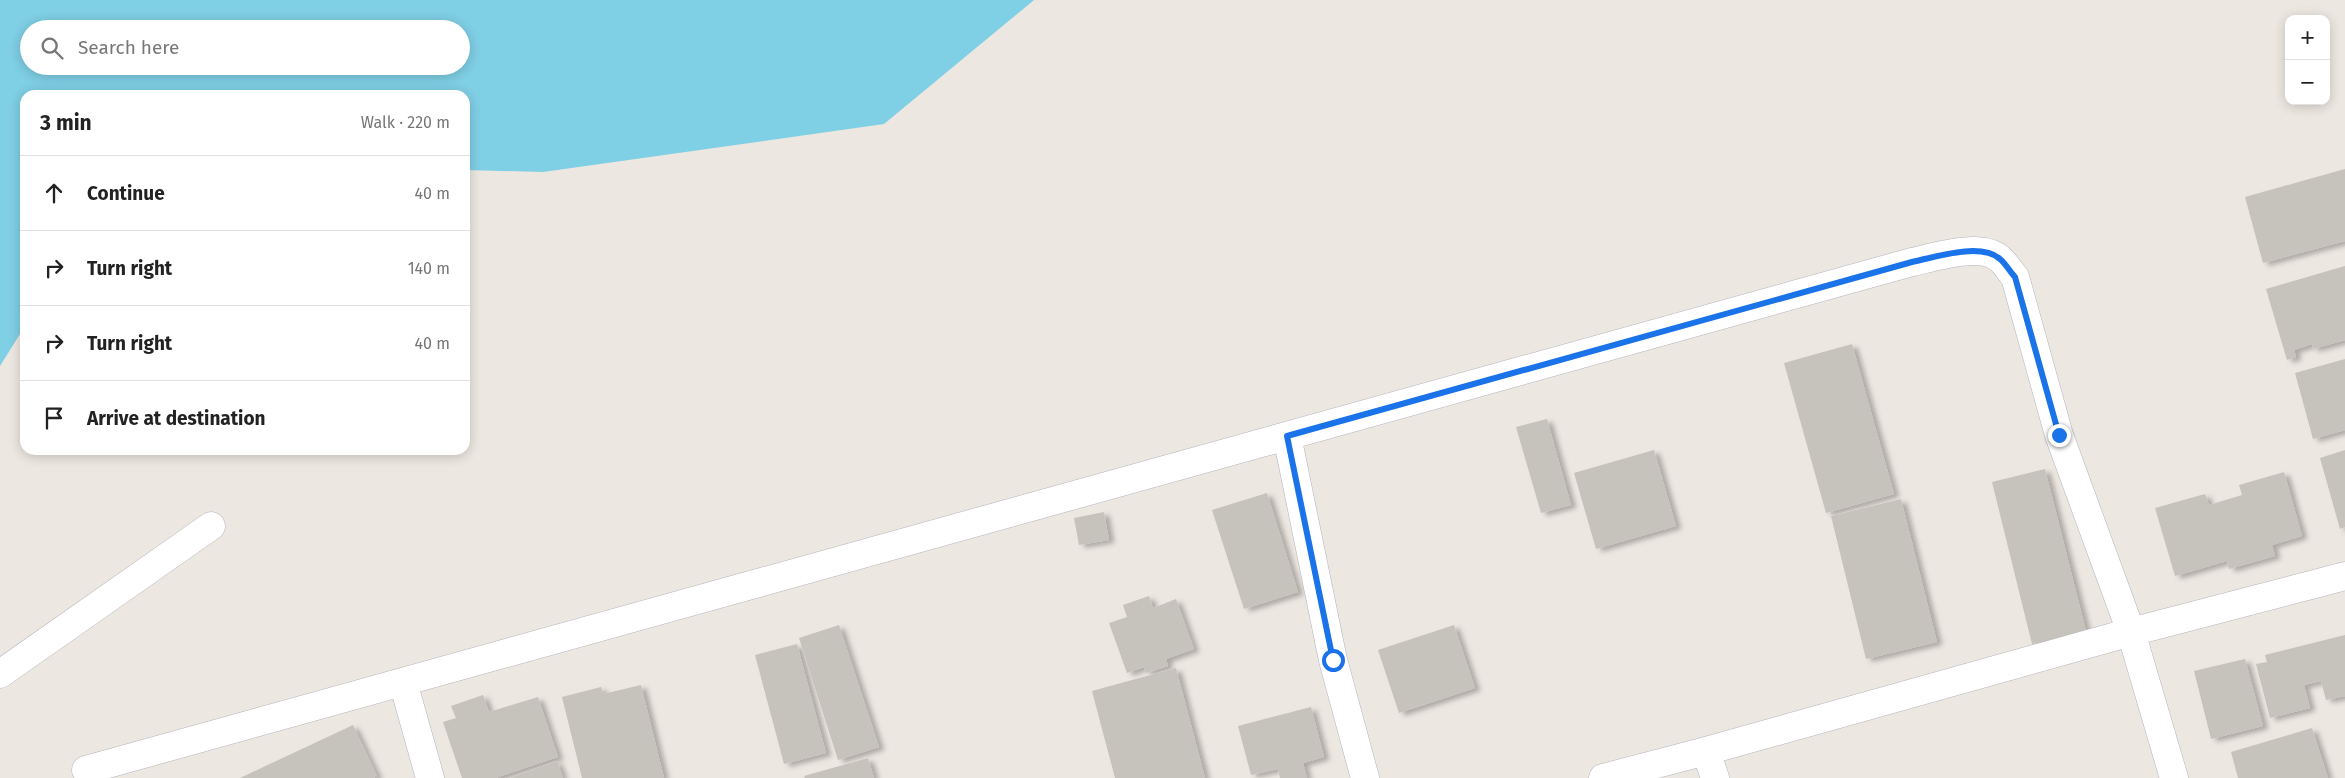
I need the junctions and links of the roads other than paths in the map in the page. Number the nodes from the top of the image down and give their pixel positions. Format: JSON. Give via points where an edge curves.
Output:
{"nodes":[{"id":1,"x":1287,"y":436,"type":"junction"},
{"id":2,"x":212,"y":526,"type":"dead end"},
{"id":3,"x":2345,"y":576,"type":"edge"},
{"id":4,"x":2131,"y":632,"type":"junction"},
{"id":5,"x":0,"y":674,"type":"edge"},
{"id":6,"x":404,"y":682,"type":"junction"},
{"id":7,"x":1706,"y":751,"type":"junction"},
{"id":8,"x":86,"y":770,"type":"dead end"},
{"id":9,"x":430,"y":778,"type":"edge"},
{"id":10,"x":1365,"y":778,"type":"edge"},
{"id":11,"x":1603,"y":778,"type":"edge"},
{"id":12,"x":1715,"y":778,"type":"edge"},
{"id":13,"x":2174,"y":778,"type":"edge"}],
"edges":[{"from":1,"to":4,"type":"street","via":[[1912,262],[1978,251],[1999,258],[2015,277],[2059,435]]},
{"from":1,"to":6,"type":"street"},
{"from":1,"to":10,"type":"street","via":[[1333,660]]},
{"from":2,"to":5,"type":"street"},
{"from":3,"to":4,"type":"street"},
{"from":4,"to":7,"type":"street"},
{"from":4,"to":13,"type":"street"},
{"from":6,"to":8,"type":"street"},
{"from":6,"to":9,"type":"street"},
{"from":7,"to":11,"type":"street"},
{"from":7,"to":12,"type":"street"}]}
